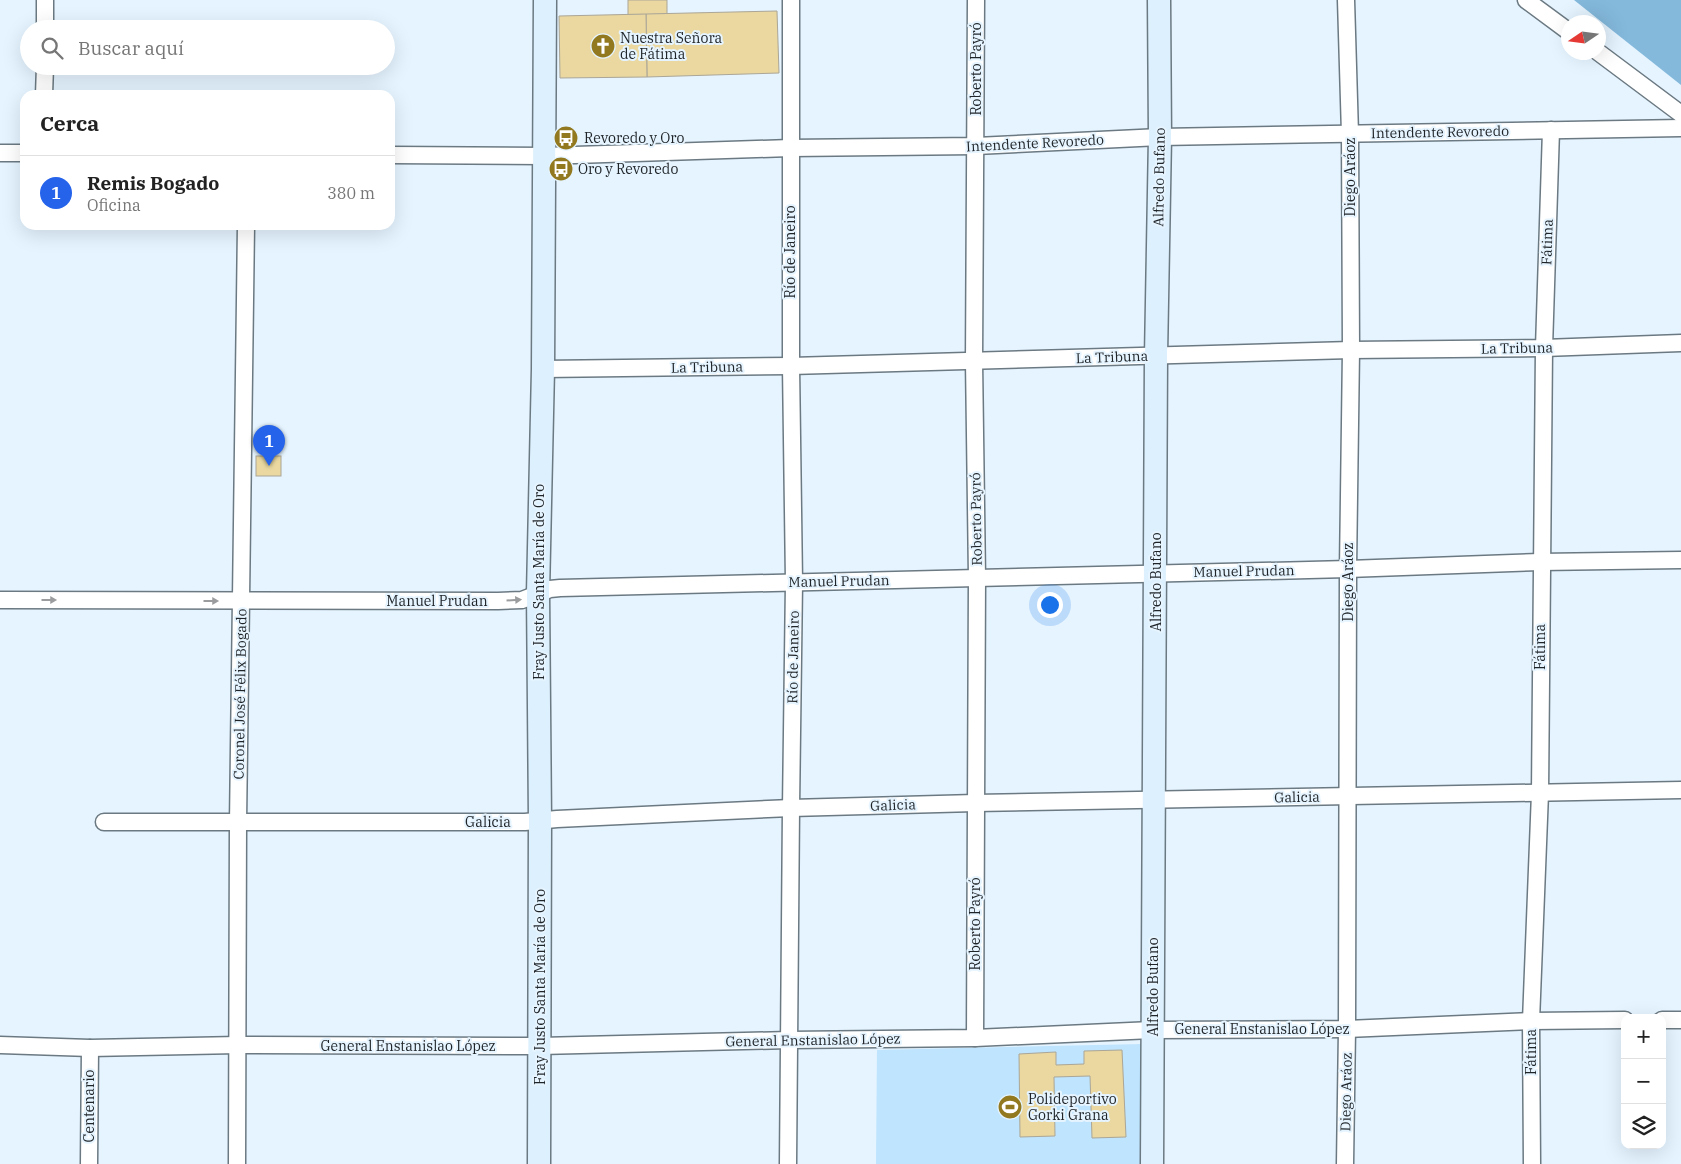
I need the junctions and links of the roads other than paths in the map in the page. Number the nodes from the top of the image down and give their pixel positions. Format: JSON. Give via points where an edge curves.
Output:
{"nodes":[{"id":1,"x":45,"y":0,"type":"edge"},
{"id":2,"x":545,"y":0,"type":"edge"},
{"id":3,"x":791,"y":0,"type":"edge"},
{"id":4,"x":976,"y":0,"type":"edge"},
{"id":5,"x":1159,"y":0,"type":"edge"},
{"id":6,"x":1346,"y":0,"type":"edge"},
{"id":7,"x":1526,"y":0,"type":"edge"},
{"id":8,"x":45,"y":20,"type":"edge"},
{"id":9,"x":1561,"y":26,"type":"edge"},
{"id":10,"x":1606,"y":58,"type":"edge"},
{"id":11,"x":44,"y":75,"type":"edge"},
{"id":12,"x":44,"y":90,"type":"edge"},
{"id":13,"x":1681,"y":114,"type":"edge"},
{"id":14,"x":1681,"y":128,"type":"edge"},
{"id":15,"x":1551,"y":130,"type":"junction"},
{"id":16,"x":1350,"y":134,"type":"junction"},
{"id":17,"x":1160,"y":137,"type":"junction"},
{"id":18,"x":976,"y":146,"type":"junction"},
{"id":19,"x":790,"y":148,"type":"junction"},
{"id":20,"x":0,"y":153,"type":"edge"},
{"id":21,"x":20,"y":153,"type":"edge"},
{"id":22,"x":395,"y":155,"type":"edge"},
{"id":23,"x":545,"y":156,"type":"junction"},
{"id":24,"x":246,"y":230,"type":"edge"},
{"id":25,"x":1681,"y":343,"type":"edge"},
{"id":26,"x":1544,"y":348,"type":"junction"},
{"id":27,"x":1352,"y":350,"type":"junction"},
{"id":28,"x":1156,"y":356,"type":"junction"},
{"id":29,"x":974,"y":361,"type":"junction"},
{"id":30,"x":790,"y":366,"type":"junction"},
{"id":31,"x":543,"y":369,"type":"junction"},
{"id":32,"x":1681,"y":560,"type":"edge"},
{"id":33,"x":1540,"y":562,"type":"junction"},
{"id":34,"x":1348,"y":569,"type":"junction"},
{"id":35,"x":1156,"y":574,"type":"junction"},
{"id":36,"x":977,"y":578,"type":"junction"},
{"id":37,"x":794,"y":582,"type":"junction"},
{"id":38,"x":538,"y":593,"type":"junction"},
{"id":39,"x":0,"y":600,"type":"edge"},
{"id":40,"x":241,"y":601,"type":"junction"},
{"id":41,"x":1681,"y":790,"type":"edge"},
{"id":42,"x":1540,"y":793,"type":"junction"},
{"id":43,"x":1347,"y":796,"type":"junction"},
{"id":44,"x":1154,"y":799,"type":"junction"},
{"id":45,"x":975,"y":803,"type":"junction"},
{"id":46,"x":791,"y":808,"type":"junction"},
{"id":47,"x":540,"y":820,"type":"junction"},
{"id":48,"x":104,"y":822,"type":"dead end"},
{"id":49,"x":238,"y":823,"type":"junction"},
{"id":50,"x":1621,"y":1020,"type":"edge"},
{"id":51,"x":1666,"y":1020,"type":"edge"},
{"id":52,"x":1681,"y":1020,"type":"edge"},
{"id":53,"x":1531,"y":1021,"type":"junction"},
{"id":54,"x":1347,"y":1029,"type":"junction"},
{"id":55,"x":1152,"y":1030,"type":"junction"},
{"id":56,"x":975,"y":1038,"type":"junction"},
{"id":57,"x":789,"y":1040,"type":"junction"},
{"id":58,"x":0,"y":1045,"type":"edge"},
{"id":59,"x":238,"y":1045,"type":"junction"},
{"id":60,"x":540,"y":1046,"type":"junction"},
{"id":61,"x":90,"y":1048,"type":"junction"},
{"id":62,"x":89,"y":1164,"type":"edge"},
{"id":63,"x":237,"y":1164,"type":"edge"},
{"id":64,"x":539,"y":1164,"type":"edge"},
{"id":65,"x":788,"y":1164,"type":"edge"},
{"id":66,"x":1152,"y":1164,"type":"edge"},
{"id":67,"x":1345,"y":1164,"type":"edge"},
{"id":68,"x":1532,"y":1164,"type":"edge"}],
"edges":[{"from":1,"to":8,"type":"street"},
{"from":2,"to":23,"type":"street","name":"Fray Justo Santa María de Oro"},
{"from":3,"to":19,"type":"street","name":"Río de Janeiro"},
{"from":4,"to":18,"type":"street","name":"Roberto Payró"},
{"from":5,"to":17,"type":"street","name":"Alfredo Bufano"},
{"from":6,"to":16,"type":"street","name":"Diego Aráoz"},
{"from":7,"to":9,"type":"street"},
{"from":10,"to":13,"type":"street"},
{"from":11,"to":12,"type":"street"},
{"from":14,"to":15,"type":"street","name":"Intendente Revoredo"},
{"from":15,"to":16,"type":"street","name":"Intendente Revoredo"},
{"from":15,"to":26,"type":"street","name":"Fátima"},
{"from":16,"to":17,"type":"street","name":"Intendente Revoredo"},
{"from":16,"to":27,"type":"street","name":"Diego Aráoz"},
{"from":17,"to":18,"type":"street","name":"Intendente Revoredo"},
{"from":17,"to":28,"type":"street","name":"Alfredo Bufano"},
{"from":18,"to":19,"type":"street","name":"Intendente Revoredo"},
{"from":18,"to":29,"type":"street","name":"Roberto Payró"},
{"from":19,"to":23,"type":"street","name":"Intendente Revoredo"},
{"from":19,"to":30,"type":"street","name":"Río de Janeiro"},
{"from":20,"to":21,"type":"street"},
{"from":22,"to":23,"type":"street","name":"Intendente Revoredo"},
{"from":23,"to":31,"type":"street","name":"Fray Justo Santa María de Oro"},
{"from":24,"to":40,"type":"street","name":"Coronel José Félix Bogado"},
{"from":25,"to":26,"type":"street","name":"La Tribuna"},
{"from":26,"to":27,"type":"street","name":"La Tribuna"},
{"from":26,"to":33,"type":"street","name":"Fátima"},
{"from":27,"to":28,"type":"street","name":"La Tribuna"},
{"from":27,"to":34,"type":"street","name":"Diego Aráoz"},
{"from":28,"to":29,"type":"street","name":"La Tribuna"},
{"from":28,"to":35,"type":"street","name":"Alfredo Bufano"},
{"from":29,"to":30,"type":"street","name":"La Tribuna"},
{"from":29,"to":36,"type":"street","name":"Roberto Payró"},
{"from":30,"to":31,"type":"street","name":"La Tribuna"},
{"from":30,"to":37,"type":"street","name":"Río de Janeiro"},
{"from":31,"to":38,"type":"street","name":"Fray Justo Santa María de Oro"},
{"from":32,"to":33,"type":"street","name":"Manuel Prudan"},
{"from":33,"to":34,"type":"street","name":"Manuel Prudan"},
{"from":33,"to":42,"type":"street","name":"Fátima"},
{"from":34,"to":35,"type":"street","name":"Manuel Prudan"},
{"from":34,"to":43,"type":"street","name":"Diego Aráoz"},
{"from":35,"to":36,"type":"street","name":"Manuel Prudan"},
{"from":35,"to":44,"type":"street","name":"Alfredo Bufano"},
{"from":36,"to":37,"type":"street","name":"Manuel Prudan"},
{"from":36,"to":45,"type":"street","name":"Roberto Payró"},
{"from":37,"to":38,"type":"street","name":"Manuel Prudan","via":[[560,588]]},
{"from":37,"to":46,"type":"street","name":"Río de Janeiro"},
{"from":40,"to":38,"type":"street","name":"Manuel Prudan","one_way":true,"via":[[498,601],[522,600]]},
{"from":38,"to":47,"type":"street","name":"Fray Justo Santa María de Oro"},
{"from":39,"to":40,"type":"street","name":"Manuel Prudan","one_way":true},
{"from":40,"to":49,"type":"street","name":"Coronel José Félix Bogado"},
{"from":41,"to":42,"type":"street","name":"Galicia"},
{"from":42,"to":43,"type":"street","name":"Galicia"},
{"from":42,"to":53,"type":"street","name":"Fátima"},
{"from":43,"to":44,"type":"street","name":"Galicia"},
{"from":43,"to":54,"type":"street","name":"Diego Aráoz"},
{"from":44,"to":45,"type":"street","name":"Galicia"},
{"from":44,"to":55,"type":"street","name":"Alfredo Bufano"},
{"from":45,"to":46,"type":"street","name":"Galicia"},
{"from":45,"to":56,"type":"street","name":"Roberto Payró"},
{"from":46,"to":47,"type":"street","name":"Galicia"},
{"from":46,"to":57,"type":"street","name":"Río de Janeiro"},
{"from":47,"to":49,"type":"street","name":"Galicia"},
{"from":47,"to":60,"type":"street","name":"Fray Justo Santa María de Oro"},
{"from":48,"to":49,"type":"street","name":"Galicia"},
{"from":49,"to":59,"type":"street","name":"Coronel José Félix Bogado"},
{"from":50,"to":53,"type":"street","name":"General Enstanislao López"},
{"from":51,"to":52,"type":"street"},
{"from":53,"to":54,"type":"street","name":"General Enstanislao López"},
{"from":53,"to":68,"type":"street","name":"Fátima"},
{"from":54,"to":55,"type":"street","name":"General Enstanislao López"},
{"from":54,"to":67,"type":"street","name":"Diego Aráoz"},
{"from":55,"to":56,"type":"street","name":"General Enstanislao López"},
{"from":55,"to":66,"type":"street","name":"Alfredo Bufano"},
{"from":56,"to":57,"type":"street","name":"General Enstanislao López"},
{"from":57,"to":60,"type":"street","name":"General Enstanislao López"},
{"from":57,"to":65,"type":"street","name":"Río de Janeiro"},
{"from":58,"to":61,"type":"street","name":"General Enstanislao López"},
{"from":59,"to":60,"type":"street","name":"General Enstanislao López"},
{"from":59,"to":61,"type":"street","name":"General Enstanislao López"},
{"from":59,"to":63,"type":"street","name":"Coronel José Félix Bogado"},
{"from":60,"to":64,"type":"street","name":"Fray Justo Santa María de Oro"},
{"from":61,"to":62,"type":"street","name":"Centenario"}]}
